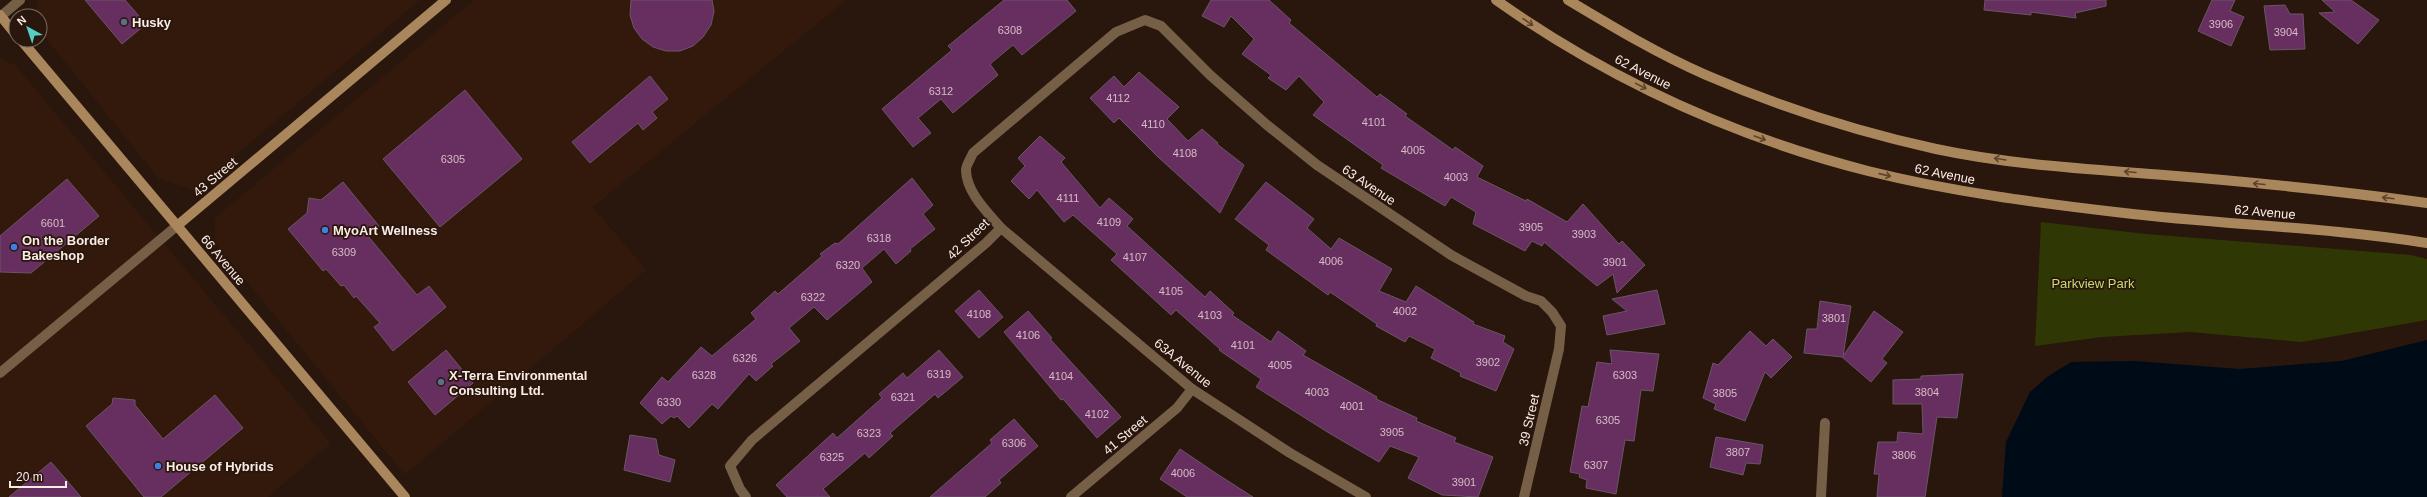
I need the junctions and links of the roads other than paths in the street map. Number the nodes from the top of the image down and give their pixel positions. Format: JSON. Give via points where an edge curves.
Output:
{"nodes":[{"id":1,"x":20,"y":0,"type":"edge"},
{"id":2,"x":446,"y":0,"type":"edge"},
{"id":3,"x":1496,"y":0,"type":"edge"},
{"id":4,"x":1568,"y":0,"type":"edge"},
{"id":5,"x":0,"y":16,"type":"edge"},
{"id":6,"x":8,"y":25,"type":"edge"},
{"id":7,"x":1161,"y":26,"type":"joint"},
{"id":8,"x":28,"y":48,"type":"edge"},
{"id":9,"x":2427,"y":203,"type":"edge"},
{"id":10,"x":178,"y":225,"type":"junction"},
{"id":11,"x":1001,"y":228,"type":"junction"},
{"id":12,"x":2427,"y":243,"type":"edge"},
{"id":13,"x":1559,"y":349,"type":"joint"},
{"id":14,"x":0,"y":373,"type":"edge"},
{"id":15,"x":1192,"y":389,"type":"junction"},
{"id":16,"x":1825,"y":423,"type":"dead end"},
{"id":17,"x":405,"y":497,"type":"edge"},
{"id":18,"x":746,"y":497,"type":"edge"},
{"id":19,"x":1071,"y":497,"type":"edge"},
{"id":20,"x":1366,"y":497,"type":"edge"},
{"id":21,"x":1524,"y":497,"type":"edge"},
{"id":22,"x":1821,"y":497,"type":"edge"}],
"edges":[{"from":1,"to":5,"type":"street"},
{"from":2,"to":10,"type":"main road","name":"43 Street"},
{"from":3,"to":12,"type":"main road","name":"62 Avenue","one_way":true,"via":[[1569,48],[1672,101],[1792,149],[1868,171],[1976,194],[2126,214],[2368,234]]},
{"from":9,"to":4,"type":"main road","name":"62 Avenue","one_way":true,"via":[[2287,186],[2013,162],[1931,147],[1833,121],[1748,92],[1656,50]]},
{"from":5,"to":6,"type":"main road"},
{"from":7,"to":11,"type":"street","name":"42 Street","via":[[1145,20],[1116,32],[973,153],[966,169],[968,183],[983,207]]},
{"from":7,"to":13,"type":"street","name":"63 Avenue","via":[[1210,75],[1317,165],[1451,255],[1526,296],[1541,301],[1561,326]]},
{"from":8,"to":10,"type":"main road","name":"66 Avenue"},
{"from":10,"to":14,"type":"street","name":"43 Street"},
{"from":10,"to":17,"type":"main road","name":"66 Avenue"},
{"from":11,"to":15,"type":"street","name":"63A Avenue"},
{"from":11,"to":18,"type":"street","name":"42 Street","via":[[752,440],[730,466]]},
{"from":13,"to":21,"type":"street","name":"39 Street"},
{"from":15,"to":19,"type":"street","name":"41 Street","via":[[1177,408]]},
{"from":15,"to":20,"type":"street","name":"63A Avenue","via":[[1290,453]]},
{"from":16,"to":22,"type":"street"}]}
